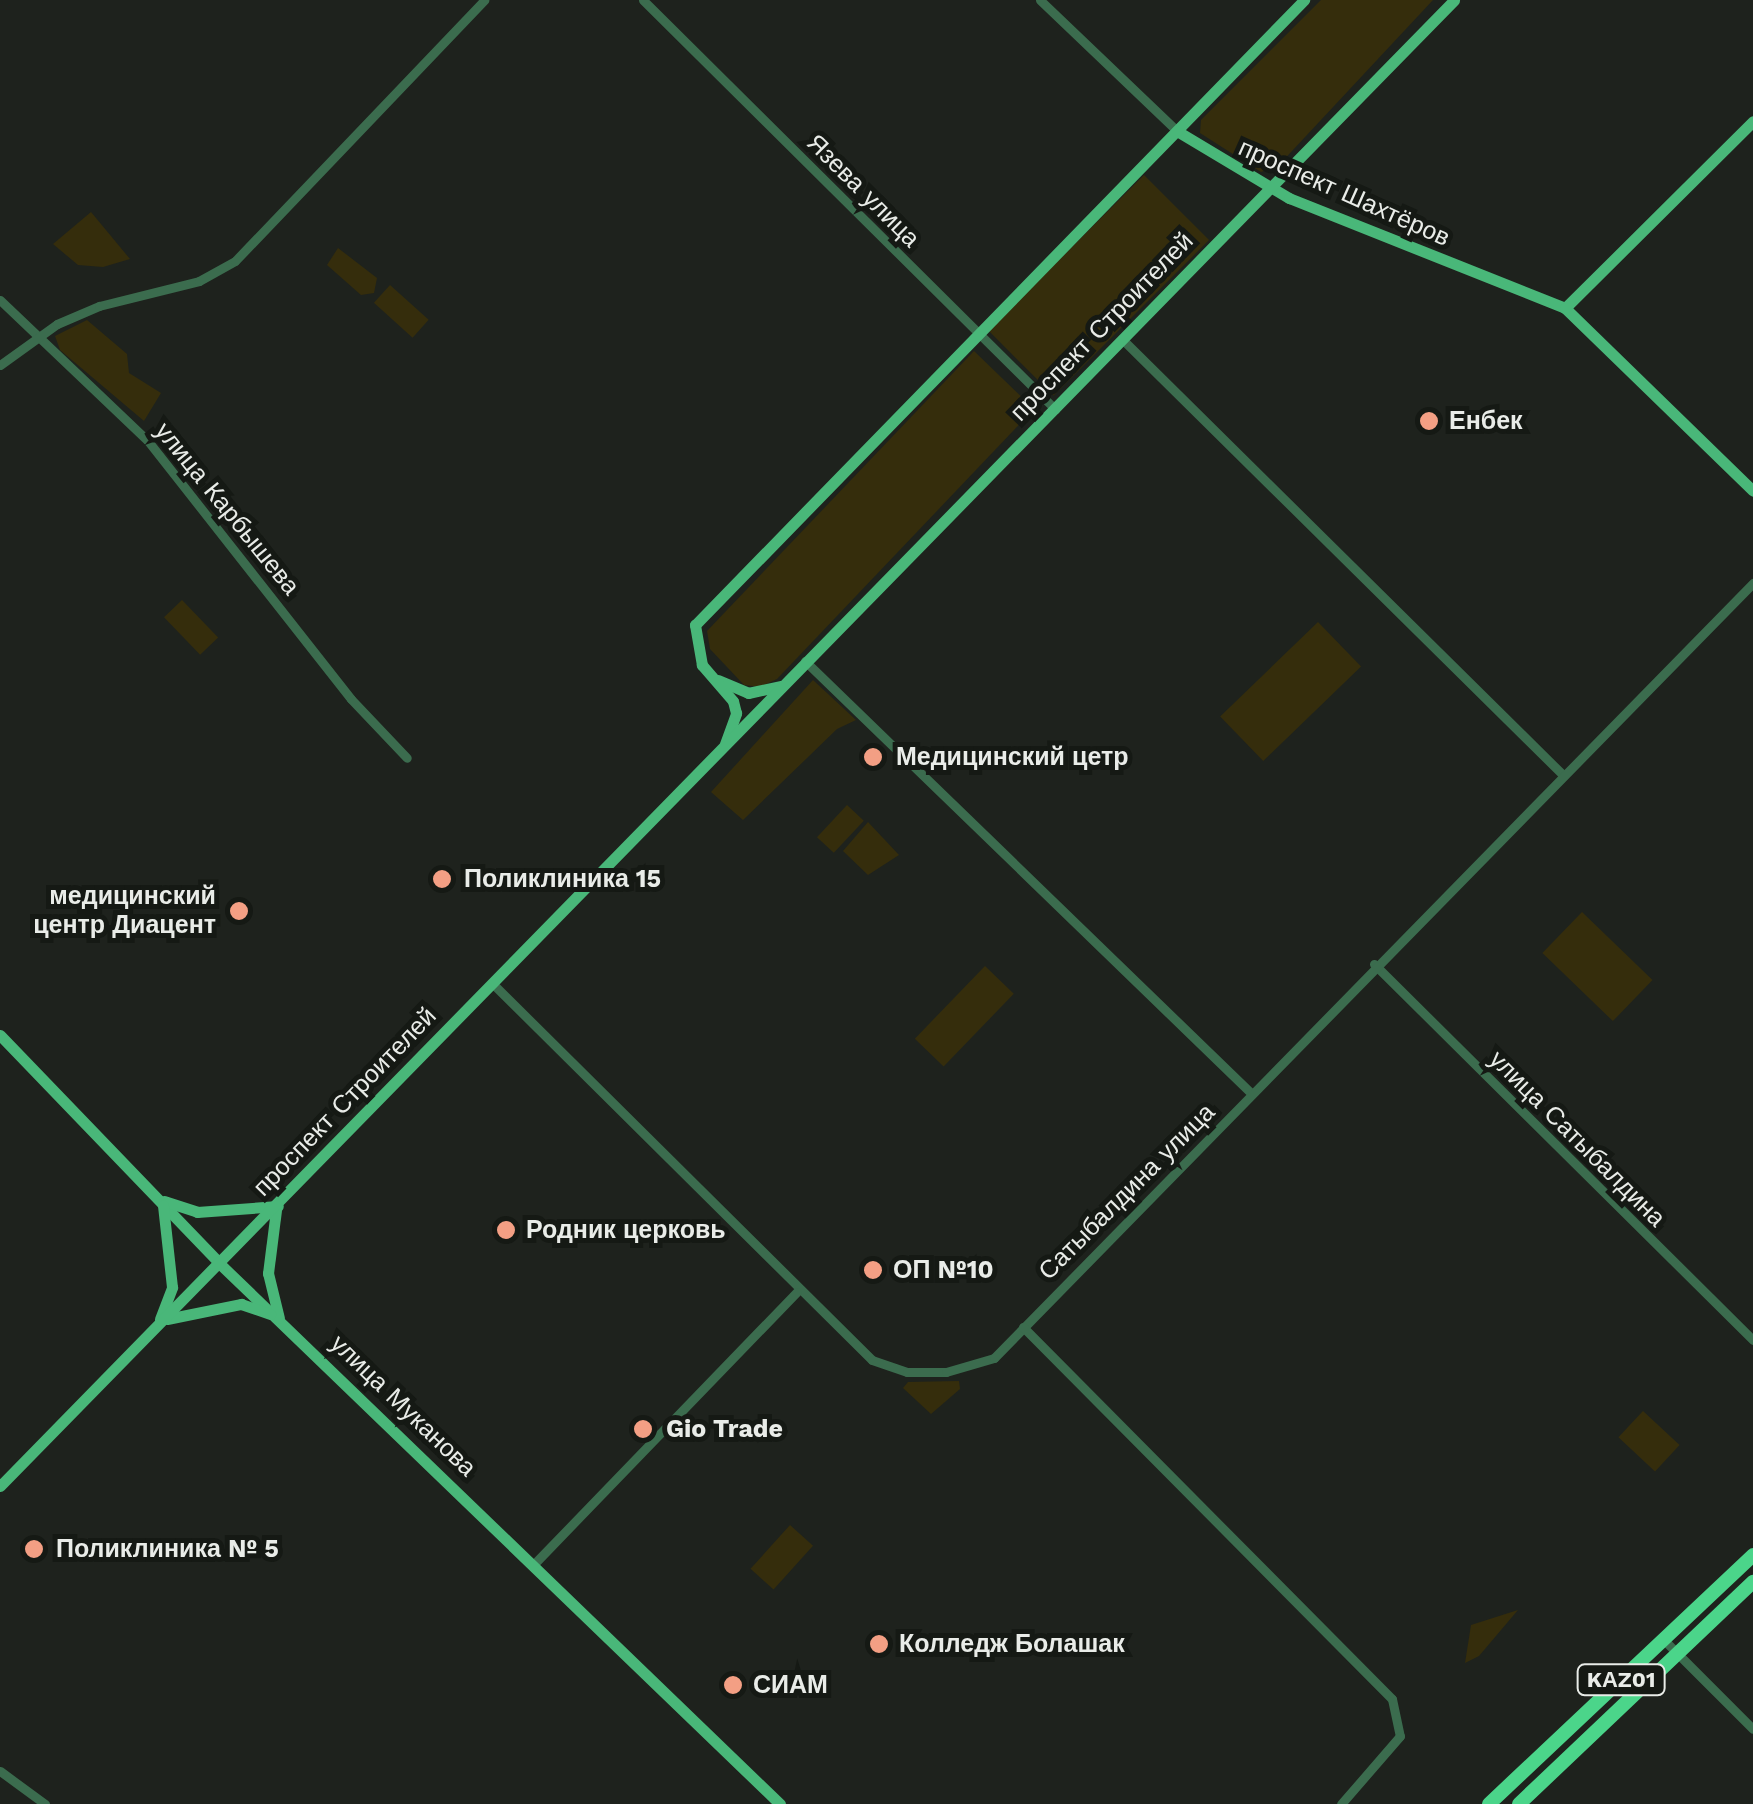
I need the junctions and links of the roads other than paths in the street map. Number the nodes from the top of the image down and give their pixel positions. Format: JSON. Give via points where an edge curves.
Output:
{"nodes":[{"id":1,"x":484,"y":0,"type":"edge"},
{"id":2,"x":643,"y":0,"type":"edge"},
{"id":3,"x":1040,"y":0,"type":"edge"},
{"id":4,"x":1304,"y":0,"type":"edge"},
{"id":5,"x":1454,"y":0,"type":"edge"},
{"id":6,"x":1753,"y":122,"type":"edge"},
{"id":7,"x":1177,"y":131,"type":"junction"},
{"id":8,"x":1270,"y":188,"type":"junction"},
{"id":9,"x":0,"y":300,"type":"edge"},
{"id":10,"x":1565,"y":308,"type":"junction"},
{"id":11,"x":977,"y":332,"type":"junction"},
{"id":12,"x":40,"y":340,"type":"junction"},
{"id":13,"x":1122,"y":340,"type":"junction"},
{"id":14,"x":0,"y":365,"type":"edge"},
{"id":15,"x":1054,"y":409,"type":"junction"},
{"id":16,"x":1753,"y":491,"type":"edge"},
{"id":17,"x":1753,"y":583,"type":"edge"},
{"id":18,"x":805,"y":660,"type":"junction"},
{"id":19,"x":714,"y":678,"type":"junction"},
{"id":20,"x":782,"y":685,"type":"junction"},
{"id":21,"x":724,"y":748,"type":"junction"},
{"id":22,"x":407,"y":758,"type":"dead end"},
{"id":23,"x":1561,"y":773,"type":"junction"},
{"id":24,"x":1374,"y":964,"type":"junction"},
{"id":25,"x":492,"y":983,"type":"junction"},
{"id":26,"x":0,"y":1034,"type":"edge"},
{"id":27,"x":1252,"y":1094,"type":"junction"},
{"id":28,"x":162,"y":1200,"type":"junction"},
{"id":29,"x":278,"y":1206,"type":"junction"},
{"id":30,"x":220,"y":1264,"type":"junction"},
{"id":31,"x":798,"y":1292,"type":"junction"},
{"id":32,"x":279,"y":1318,"type":"junction"},
{"id":33,"x":159,"y":1323,"type":"junction"},
{"id":34,"x":1023,"y":1328,"type":"junction"},
{"id":35,"x":1753,"y":1340,"type":"edge"},
{"id":36,"x":0,"y":1486,"type":"edge"},
{"id":37,"x":1753,"y":1555,"type":"edge"},
{"id":38,"x":534,"y":1564,"type":"junction"},
{"id":39,"x":1753,"y":1582,"type":"edge"},
{"id":40,"x":1663,"y":1639,"type":"junction"},
{"id":41,"x":1678,"y":1654,"type":"junction"},
{"id":42,"x":1753,"y":1729,"type":"edge"},
{"id":43,"x":0,"y":1770,"type":"edge"},
{"id":44,"x":45,"y":1804,"type":"edge"},
{"id":45,"x":780,"y":1804,"type":"edge"},
{"id":46,"x":1341,"y":1804,"type":"edge"},
{"id":47,"x":1489,"y":1804,"type":"edge"},
{"id":48,"x":1519,"y":1804,"type":"edge"}],
"edges":[{"from":1,"to":12,"type":"street","via":[[235,261],[198,281],[99,306],[57,324]]},
{"from":2,"to":11,"type":"street","name":"Язева улица"},
{"from":3,"to":7,"type":"street","name":"проспект Шахтёров"},
{"from":4,"to":7,"type":"main road"},
{"from":5,"to":8,"type":"main road","name":"проспект Строителей"},
{"from":6,"to":10,"type":"main road"},
{"from":7,"to":8,"type":"main road","name":"проспект Шахтёров"},
{"from":7,"to":11,"type":"main road"},
{"from":8,"to":10,"type":"main road","name":"проспект Шахтёров"},
{"from":8,"to":13,"type":"main road","name":"проспект Строителей"},
{"from":9,"to":12,"type":"street","name":"улица Карбышева"},
{"from":10,"to":16,"type":"main road","name":"проспект Шахтёров"},
{"from":11,"to":15,"type":"street","name":"Язева улица"},
{"from":11,"to":19,"type":"main road","via":[[694,625],[702,665]]},
{"from":12,"to":14,"type":"street"},
{"from":12,"to":22,"type":"street","name":"улица Карбышева","via":[[148,440],[352,699]]},
{"from":13,"to":15,"type":"main road","name":"проспект Строителей"},
{"from":13,"to":23,"type":"street"},
{"from":15,"to":18,"type":"main road","name":"проспект Строителей"},
{"from":17,"to":23,"type":"street","name":"Сатыбалдина улица"},
{"from":18,"to":20,"type":"main road","name":"проспект Строителей"},
{"from":18,"to":27,"type":"street"},
{"from":19,"to":20,"type":"main road","via":[[748,693]]},
{"from":19,"to":21,"type":"main road","via":[[736,713]]},
{"from":20,"to":21,"type":"main road","name":"проспект Строителей"},
{"from":21,"to":25,"type":"main road","name":"проспект Строителей"},
{"from":23,"to":24,"type":"street","name":"Сатыбалдина улица"},
{"from":24,"to":27,"type":"street","name":"Сатыбалдина улица"},
{"from":24,"to":35,"type":"street","name":"улица Сатыбалдина"},
{"from":25,"to":29,"type":"main road","name":"проспект Строителей"},
{"from":25,"to":31,"type":"street","name":"Сатыбалдина улица"},
{"from":26,"to":28,"type":"main road","name":"улица Муканова"},
{"from":27,"to":34,"type":"street","name":"Сатыбалдина улица"},
{"from":28,"to":29,"type":"main road","via":[[197,1212]]},
{"from":28,"to":30,"type":"main road","name":"улица Муканова"},
{"from":28,"to":33,"type":"main road","via":[[172,1287]]},
{"from":29,"to":30,"type":"main road","name":"проспект Строителей"},
{"from":29,"to":32,"type":"main road","via":[[268,1273]]},
{"from":30,"to":32,"type":"main road","name":"улица Муканова"},
{"from":30,"to":33,"type":"main road","name":"проспект Строителей"},
{"from":31,"to":34,"type":"street","name":"Сатыбалдина улица","via":[[872,1360],[906,1372],[946,1372],[994,1358]]},
{"from":31,"to":38,"type":"street"},
{"from":32,"to":33,"type":"main road","via":[[241,1304],[192,1310]]},
{"from":32,"to":38,"type":"main road","name":"улица Муканова"},
{"from":33,"to":36,"type":"main road","name":"проспект Строителей"},
{"from":34,"to":46,"type":"street","via":[[1392,1699],[1400,1736]]},
{"from":37,"to":40,"type":"highway","number":"KАZ01"},
{"from":38,"to":45,"type":"main road","name":"улица Муканова"},
{"from":39,"to":41,"type":"highway","number":"KАZ01"},
{"from":40,"to":41,"type":"street"},
{"from":40,"to":47,"type":"highway","number":"KАZ01"},
{"from":41,"to":42,"type":"street"},
{"from":41,"to":48,"type":"highway","number":"KАZ01"},
{"from":43,"to":44,"type":"street"}]}
